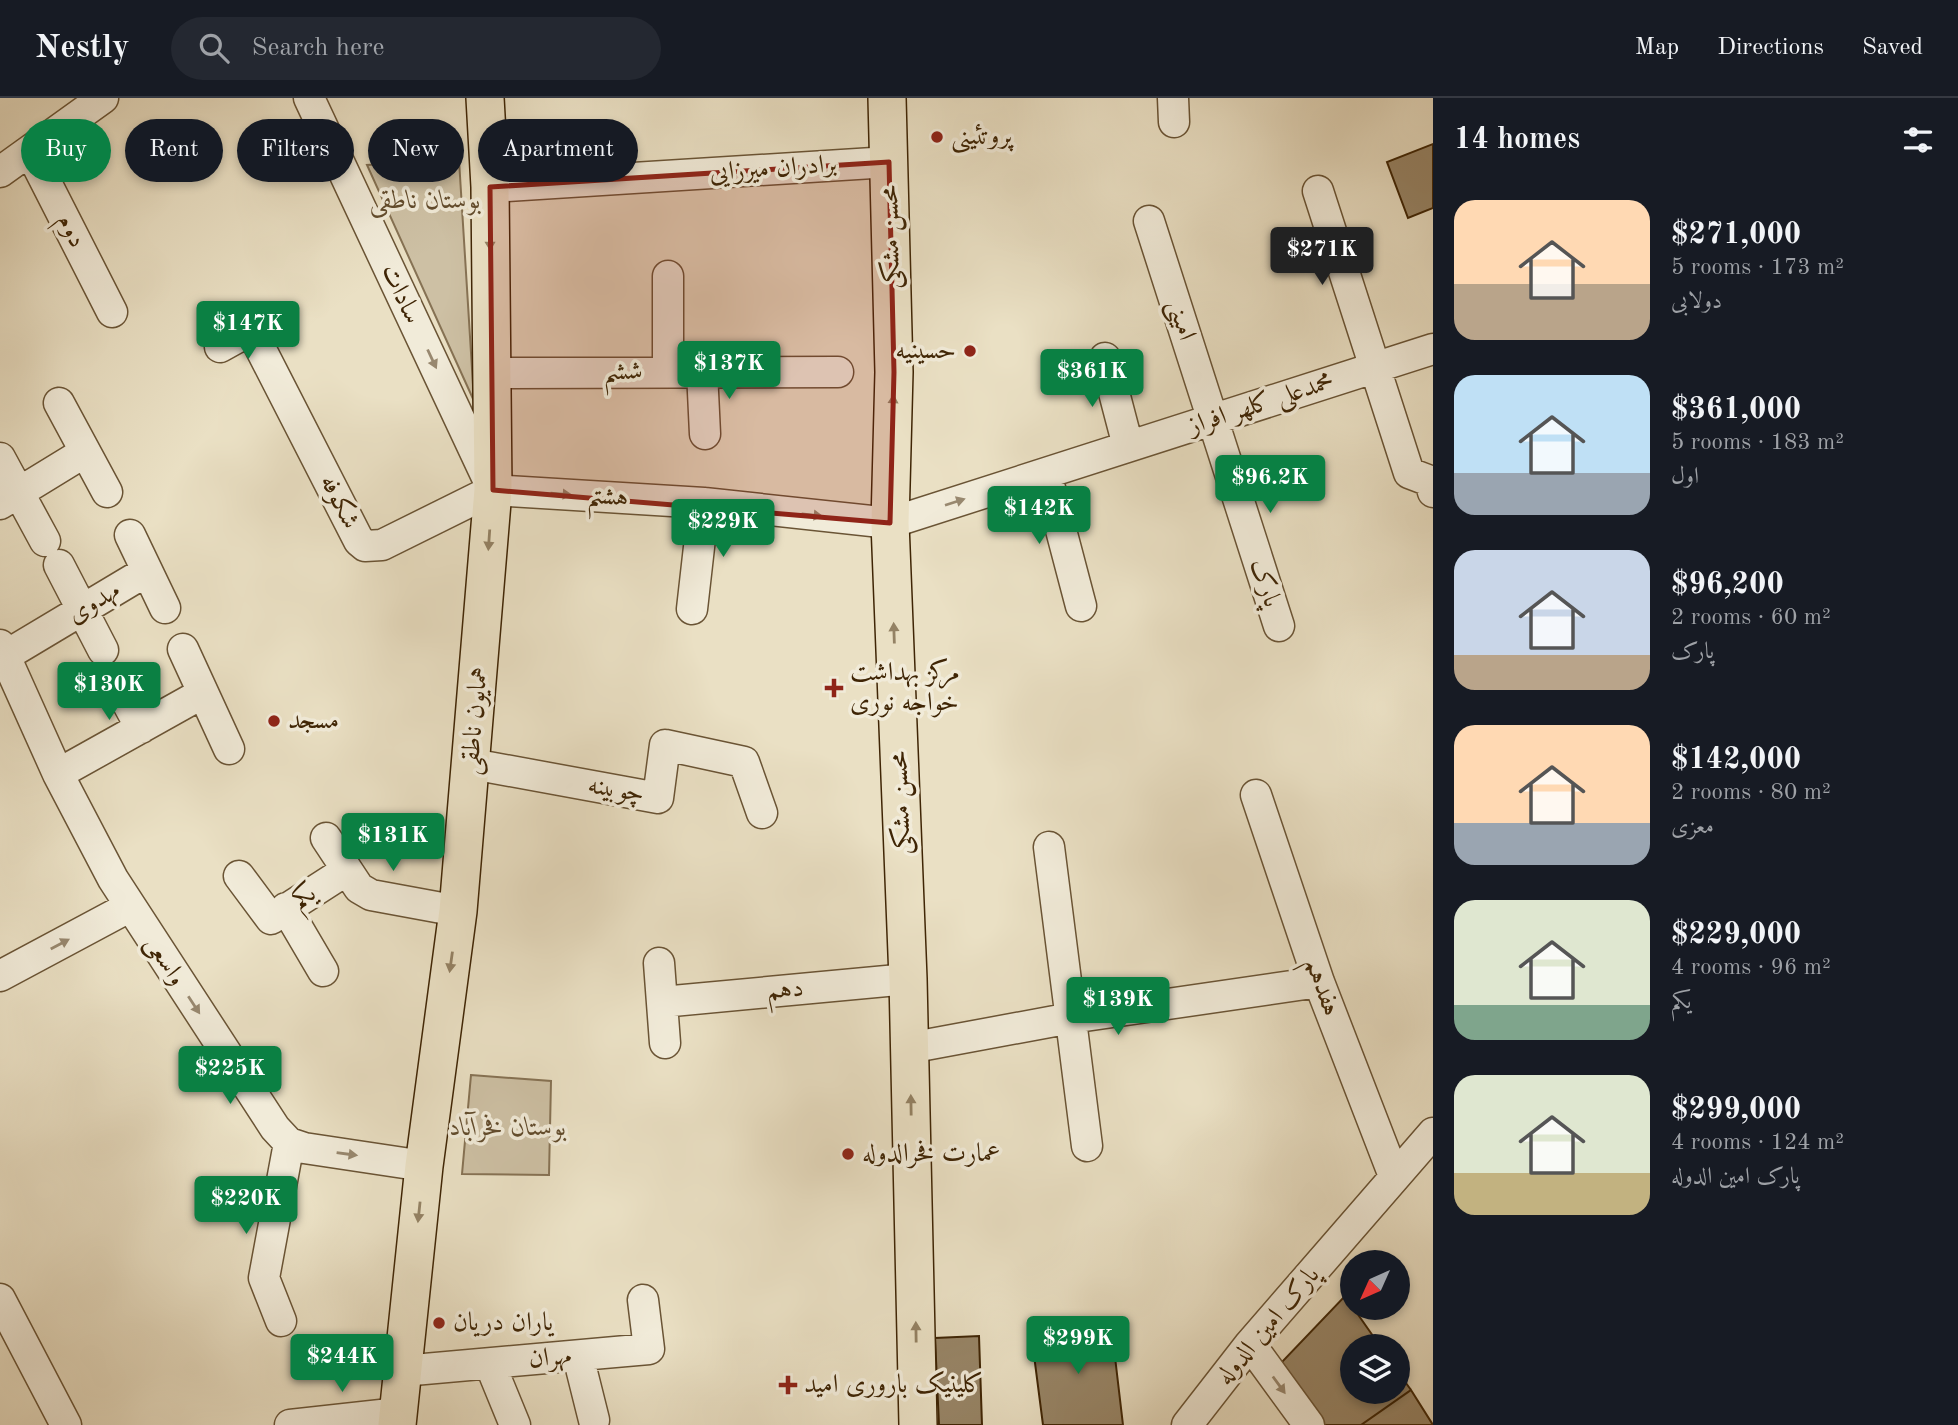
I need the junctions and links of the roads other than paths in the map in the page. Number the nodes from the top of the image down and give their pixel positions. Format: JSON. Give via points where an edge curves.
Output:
{"nodes":[{"id":1,"x":103,"y":98,"type":"edge"},
{"id":2,"x":309,"y":98,"type":"edge"},
{"id":3,"x":485,"y":98,"type":"edge"},
{"id":4,"x":887,"y":98,"type":"edge"},
{"id":5,"x":74,"y":119,"type":"edge"},
{"id":6,"x":21,"y":157,"type":"edge"},
{"id":7,"x":889,"y":162,"type":"junction"},
{"id":8,"x":0,"y":172,"type":"edge"},
{"id":9,"x":46,"y":182,"type":"edge"},
{"id":10,"x":490,"y":187,"type":"junction"},
{"id":11,"x":1318,"y":191,"type":"dead end"},
{"id":12,"x":1149,"y":220,"type":"dead end"},
{"id":13,"x":668,"y":276,"type":"dead end"},
{"id":14,"x":112,"y":312,"type":"dead end"},
{"id":15,"x":220,"y":347,"type":"dead end"},
{"id":16,"x":1433,"y":349,"type":"edge"},
{"id":17,"x":1105,"y":358,"type":"dead end"},
{"id":18,"x":1374,"y":368,"type":"junction"},
{"id":19,"x":668,"y":371,"type":"junction"},
{"id":20,"x":702,"y":371,"type":"junction"},
{"id":21,"x":838,"y":372,"type":"dead end"},
{"id":22,"x":492,"y":373,"type":"junction"},
{"id":23,"x":59,"y":403,"type":"dead end"},
{"id":24,"x":1212,"y":419,"type":"junction"},
{"id":25,"x":705,"y":434,"type":"dead end"},
{"id":26,"x":1128,"y":446,"type":"junction"},
{"id":27,"x":85,"y":452,"type":"junction"},
{"id":28,"x":0,"y":458,"type":"edge"},
{"id":29,"x":1046,"y":473,"type":"junction"},
{"id":30,"x":493,"y":490,"type":"junction"},
{"id":31,"x":107,"y":492,"type":"dead end"},
{"id":32,"x":1433,"y":492,"type":"edge"},
{"id":33,"x":10,"y":498,"type":"edge"},
{"id":34,"x":704,"y":503,"type":"junction"},
{"id":35,"x":890,"y":523,"type":"junction"},
{"id":36,"x":130,"y":535,"type":"dead end"},
{"id":37,"x":147,"y":571,"type":"junction"},
{"id":38,"x":1081,"y":606,"type":"dead end"},
{"id":39,"x":165,"y":608,"type":"dead end"},
{"id":40,"x":692,"y":609,"type":"dead end"},
{"id":41,"x":83,"y":610,"type":"junction"},
{"id":42,"x":1279,"y":626,"type":"dead end"},
{"id":43,"x":183,"y":649,"type":"dead end"},
{"id":44,"x":3,"y":650,"type":"edge"},
{"id":45,"x":103,"y":650,"type":"dead end"},
{"id":46,"x":122,"y":693,"type":"dead end"},
{"id":47,"x":203,"y":693,"type":"junction"},
{"id":48,"x":141,"y":728,"type":"junction"},
{"id":49,"x":229,"y":749,"type":"dead end"},
{"id":50,"x":471,"y":764,"type":"junction"},
{"id":51,"x":58,"y":774,"type":"junction"},
{"id":52,"x":1256,"y":795,"type":"dead end"},
{"id":53,"x":762,"y":813,"type":"dead end"},
{"id":54,"x":326,"y":838,"type":"dead end"},
{"id":55,"x":1049,"y":847,"type":"dead end"},
{"id":56,"x":346,"y":870,"type":"junction"},
{"id":57,"x":239,"y":876,"type":"dead end"},
{"id":58,"x":130,"y":907,"type":"junction"},
{"id":59,"x":286,"y":908,"type":"junction"},
{"id":60,"x":458,"y":911,"type":"junction"},
{"id":61,"x":659,"y":963,"type":"dead end"},
{"id":62,"x":323,"y":971,"type":"dead end"},
{"id":63,"x":0,"y":975,"type":"edge"},
{"id":64,"x":908,"y":979,"type":"junction"},
{"id":65,"x":1319,"y":982,"type":"junction"},
{"id":66,"x":662,"y":1002,"type":"junction"},
{"id":67,"x":1071,"y":1018,"type":"junction"},
{"id":68,"x":665,"y":1043,"type":"dead end"},
{"id":69,"x":909,"y":1048,"type":"junction"},
{"id":70,"x":1433,"y":1133,"type":"edge"},
{"id":71,"x":289,"y":1143,"type":"junction"},
{"id":72,"x":1087,"y":1146,"type":"dead end"},
{"id":73,"x":424,"y":1166,"type":"junction"},
{"id":74,"x":1394,"y":1176,"type":"junction"},
{"id":75,"x":0,"y":1299,"type":"edge"},
{"id":76,"x":643,"y":1300,"type":"dead end"},
{"id":77,"x":281,"y":1321,"type":"dead end"},
{"id":78,"x":1250,"y":1344,"type":"junction"},
{"id":79,"x":578,"y":1356,"type":"junction"},
{"id":80,"x":490,"y":1364,"type":"junction"},
{"id":81,"x":402,"y":1371,"type":"junction"},
{"id":82,"x":398,"y":1419,"type":"edge"},
{"id":83,"x":594,"y":1420,"type":"dead end"},
{"id":84,"x":66,"y":1425,"type":"edge"},
{"id":85,"x":290,"y":1425,"type":"edge"},
{"id":86,"x":515,"y":1425,"type":"edge"},
{"id":87,"x":918,"y":1425,"type":"edge"},
{"id":88,"x":1187,"y":1425,"type":"edge"},
{"id":89,"x":1309,"y":1425,"type":"edge"}],
"edges":[{"from":1,"to":5,"type":"street"},
{"from":2,"to":30,"type":"street","name":"سادات","one_way":true},
{"from":3,"to":10,"type":"main road","name":"همایون ناطقی"},
{"from":4,"to":7,"type":"main road","name":"محسن مشکی"},
{"from":6,"to":8,"type":"street"},
{"from":7,"to":10,"type":"street","name":"برادران میرزایی"},
{"from":35,"to":7,"type":"main road","name":"محسن مشکی","one_way":true,"via":[[894,372]]},
{"from":9,"to":14,"type":"street","name":"دوم"},
{"from":10,"to":22,"type":"main road","name":"همایون ناطقی","one_way":true},
{"from":11,"to":18,"type":"street"},
{"from":12,"to":24,"type":"street","name":"امینی"},
{"from":13,"to":19,"type":"street"},
{"from":15,"to":30,"type":"street","name":"شکوفه","via":[[251,330],[365,546],[382,545]]},
{"from":16,"to":18,"type":"street","name":"محمدعلی کلهر افراز"},
{"from":17,"to":26,"type":"street"},
{"from":18,"to":24,"type":"street","name":"محمدعلی کلهر افراز"},
{"from":18,"to":32,"type":"street","via":[[1409,472],[1430,481]]},
{"from":19,"to":20,"type":"street","name":"ششم"},
{"from":19,"to":22,"type":"street","name":"ششم"},
{"from":20,"to":21,"type":"street","name":"ششم"},
{"from":20,"to":25,"type":"street"},
{"from":22,"to":30,"type":"main road","name":"همایون ناطقی"},
{"from":23,"to":27,"type":"street"},
{"from":24,"to":26,"type":"street","name":"محمدعلی کلهر افراز"},
{"from":24,"to":42,"type":"street","name":"پارک"},
{"from":26,"to":29,"type":"street","name":"محمدعلی کلهر افراز"},
{"from":27,"to":31,"type":"street"},
{"from":27,"to":33,"type":"street"},
{"from":28,"to":33,"type":"street"},
{"from":35,"to":29,"type":"street","name":"محمدعلی کلهر افراز","one_way":true},
{"from":29,"to":38,"type":"street"},
{"from":30,"to":34,"type":"street","name":"هشتم","one_way":true},
{"from":30,"to":50,"type":"main road","name":"همایون ناطقی","one_way":true},
{"from":33,"to":41,"type":"street","via":[[52,553]]},
{"from":34,"to":35,"type":"street","name":"هشتم","one_way":true},
{"from":34,"to":40,"type":"street"},
{"from":64,"to":35,"type":"main road","name":"محسن مشکی","one_way":true},
{"from":36,"to":37,"type":"street"},
{"from":37,"to":39,"type":"street"},
{"from":37,"to":41,"type":"street","name":"مهدوی"},
{"from":41,"to":44,"type":"street","name":"مهدوی"},
{"from":41,"to":45,"type":"street"},
{"from":43,"to":47,"type":"street"},
{"from":44,"to":51,"type":"street","name":"واسعی"},
{"from":46,"to":48,"type":"street"},
{"from":47,"to":48,"type":"street"},
{"from":47,"to":49,"type":"street"},
{"from":48,"to":51,"type":"street"},
{"from":50,"to":53,"type":"street","name":"چوبینه","via":[[659,798],[665,745],[744,762]]},
{"from":50,"to":60,"type":"main road","name":"همایون ناطقی"},
{"from":51,"to":58,"type":"street","name":"واسعی"},
{"from":52,"to":65,"type":"street","name":"هفدهم"},
{"from":54,"to":56,"type":"street"},
{"from":55,"to":67,"type":"street"},
{"from":56,"to":59,"type":"street","name":"یکم"},
{"from":56,"to":60,"type":"street","via":[[359,888],[371,895]]},
{"from":57,"to":59,"type":"street","name":"یکم","via":[[271,919]]},
{"from":63,"to":58,"type":"street","one_way":true},
{"from":58,"to":71,"type":"street","name":"واسعی","one_way":true},
{"from":59,"to":62,"type":"street"},
{"from":60,"to":73,"type":"main road","name":"همایون ناطقی","one_way":true},
{"from":61,"to":66,"type":"street"},
{"from":64,"to":66,"type":"street","name":"دهم"},
{"from":64,"to":69,"type":"main road","name":"محسن مشکی"},
{"from":65,"to":67,"type":"street"},
{"from":65,"to":74,"type":"street","name":"هفدهم"},
{"from":66,"to":68,"type":"street"},
{"from":67,"to":69,"type":"street"},
{"from":67,"to":72,"type":"street"},
{"from":87,"to":69,"type":"main road","name":"محسن مشکی","one_way":true},
{"from":70,"to":74,"type":"street","name":"پارک امین الدوله"},
{"from":71,"to":73,"type":"street","one_way":true},
{"from":71,"to":77,"type":"street","via":[[264,1278]]},
{"from":73,"to":81,"type":"main road","name":"همایون ناطقی","one_way":true},
{"from":74,"to":78,"type":"street","name":"پارک امین الدوله"},
{"from":75,"to":84,"type":"street"},
{"from":76,"to":79,"type":"street","name":"مهران","via":[[649,1349]]},
{"from":78,"to":88,"type":"street","name":"پارک امین الدوله"},
{"from":78,"to":89,"type":"street","one_way":true},
{"from":79,"to":80,"type":"street","name":"مهران"},
{"from":79,"to":83,"type":"street"},
{"from":80,"to":81,"type":"street","name":"مهران"},
{"from":80,"to":86,"type":"street"},
{"from":81,"to":82,"type":"main road","name":"همایون ناطقی"},
{"from":82,"to":85,"type":"street"}]}
